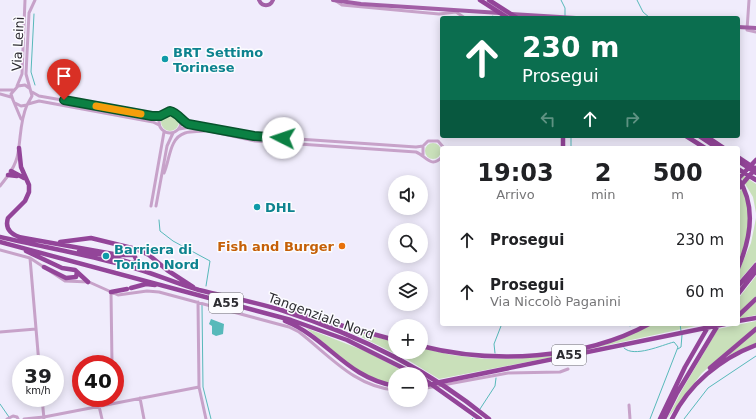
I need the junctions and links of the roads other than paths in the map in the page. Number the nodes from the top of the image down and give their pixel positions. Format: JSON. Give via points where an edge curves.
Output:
{"nodes":[{"id":1,"x":25,"y":0,"type":"edge"},
{"id":2,"x":35,"y":0,"type":"edge"},
{"id":3,"x":259,"y":0,"type":"edge"},
{"id":4,"x":274,"y":0,"type":"edge"},
{"id":5,"x":335,"y":0,"type":"edge"},
{"id":6,"x":480,"y":0,"type":"edge"},
{"id":7,"x":489,"y":0,"type":"edge"},
{"id":8,"x":749,"y":0,"type":"edge"},
{"id":9,"x":384,"y":5,"type":"junction"},
{"id":10,"x":379,"y":8,"type":"junction"},
{"id":11,"x":492,"y":8,"type":"junction"},
{"id":12,"x":462,"y":16,"type":"edge"},
{"id":13,"x":501,"y":16,"type":"edge"},
{"id":14,"x":505,"y":16,"type":"edge"},
{"id":15,"x":514,"y":16,"type":"edge"},
{"id":16,"x":546,"y":16,"type":"edge"},
{"id":17,"x":740,"y":27,"type":"edge"},
{"id":18,"x":747,"y":28,"type":"junction"},
{"id":19,"x":756,"y":28,"type":"edge"},
{"id":20,"x":756,"y":32,"type":"edge"},
{"id":21,"x":17,"y":86,"type":"junction"},
{"id":22,"x":0,"y":90,"type":"edge"},
{"id":23,"x":13,"y":90,"type":"junction"},
{"id":24,"x":31,"y":91,"type":"junction"},
{"id":25,"x":0,"y":94,"type":"edge"},
{"id":26,"x":12,"y":97,"type":"junction"},
{"id":27,"x":15,"y":103,"type":"junction"},
{"id":28,"x":28,"y":104,"type":"junction"},
{"id":29,"x":160,"y":116,"type":"junction"},
{"id":30,"x":21,"y":119,"type":"junction"},
{"id":31,"x":181,"y":120,"type":"junction"},
{"id":32,"x":159,"y":125,"type":"junction"},
{"id":33,"x":179,"y":129,"type":"junction"},
{"id":34,"x":206,"y":131,"type":"junction"},
{"id":35,"x":164,"y":132,"type":"junction"},
{"id":36,"x":173,"y":133,"type":"junction"},
{"id":37,"x":689,"y":138,"type":"edge"},
{"id":38,"x":689,"y":138,"type":"edge"},
{"id":39,"x":702,"y":138,"type":"edge"},
{"id":40,"x":709,"y":138,"type":"edge"},
{"id":41,"x":709,"y":138,"type":"edge"},
{"id":42,"x":423,"y":146,"type":"junction"},
{"id":43,"x":443,"y":146,"type":"edge"},
{"id":44,"x":699,"y":146,"type":"edge"},
{"id":45,"x":702,"y":146,"type":"edge"},
{"id":46,"x":714,"y":146,"type":"edge"},
{"id":47,"x":721,"y":146,"type":"edge"},
{"id":48,"x":724,"y":146,"type":"edge"},
{"id":49,"x":19,"y":148,"type":"junction"},
{"id":50,"x":423,"y":157,"type":"junction"},
{"id":51,"x":740,"y":157,"type":"edge"},
{"id":52,"x":440,"y":159,"type":"edge"},
{"id":53,"x":740,"y":162,"type":"edge"},
{"id":54,"x":756,"y":165,"type":"edge"},
{"id":55,"x":740,"y":170,"type":"edge"},
{"id":56,"x":10,"y":173,"type":"junction"},
{"id":57,"x":756,"y":173,"type":"edge"},
{"id":58,"x":163,"y":174,"type":"junction"},
{"id":59,"x":23,"y":177,"type":"junction"},
{"id":60,"x":740,"y":177,"type":"edge"},
{"id":61,"x":756,"y":180,"type":"edge"},
{"id":62,"x":740,"y":182,"type":"edge"},
{"id":63,"x":740,"y":185,"type":"edge"},
{"id":64,"x":0,"y":186,"type":"edge"},
{"id":65,"x":151,"y":206,"type":"dead end"},
{"id":66,"x":156,"y":206,"type":"dead end"},
{"id":67,"x":0,"y":237,"type":"edge"},
{"id":68,"x":0,"y":242,"type":"edge"},
{"id":69,"x":53,"y":242,"type":"junction"},
{"id":70,"x":17,"y":247,"type":"junction"},
{"id":71,"x":0,"y":250,"type":"edge"},
{"id":72,"x":64,"y":250,"type":"junction"},
{"id":73,"x":30,"y":258,"type":"junction"},
{"id":74,"x":134,"y":263,"type":"junction"},
{"id":75,"x":740,"y":263,"type":"edge"},
{"id":76,"x":756,"y":265,"type":"edge"},
{"id":77,"x":44,"y":268,"type":"junction"},
{"id":78,"x":756,"y":271,"type":"edge"},
{"id":79,"x":77,"y":272,"type":"junction"},
{"id":80,"x":154,"y":275,"type":"junction"},
{"id":81,"x":88,"y":282,"type":"junction"},
{"id":82,"x":740,"y":284,"type":"edge"},
{"id":83,"x":198,"y":290,"type":"junction"},
{"id":84,"x":740,"y":291,"type":"edge"},
{"id":85,"x":111,"y":292,"type":"junction"},
{"id":86,"x":188,"y":293,"type":"junction"},
{"id":87,"x":756,"y":299,"type":"edge"},
{"id":88,"x":198,"y":302,"type":"junction"},
{"id":89,"x":283,"y":311,"type":"junction"},
{"id":90,"x":265,"y":313,"type":"junction"},
{"id":91,"x":740,"y":314,"type":"edge"},
{"id":92,"x":756,"y":318,"type":"edge"},
{"id":93,"x":740,"y":321,"type":"edge"},
{"id":94,"x":644,"y":326,"type":"edge"},
{"id":95,"x":707,"y":326,"type":"edge"},
{"id":96,"x":710,"y":326,"type":"edge"},
{"id":97,"x":711,"y":326,"type":"edge"},
{"id":98,"x":715,"y":326,"type":"edge"},
{"id":99,"x":717,"y":326,"type":"edge"},
{"id":100,"x":36,"y":329,"type":"junction"},
{"id":101,"x":756,"y":329,"type":"edge"},
{"id":102,"x":691,"y":331,"type":"junction"},
{"id":103,"x":0,"y":332,"type":"edge"},
{"id":104,"x":704,"y":333,"type":"junction"},
{"id":105,"x":388,"y":338,"type":"edge"},
{"id":106,"x":756,"y":345,"type":"edge"},
{"id":107,"x":428,"y":348,"type":"edge"},
{"id":108,"x":38,"y":355,"type":"edge"},
{"id":109,"x":112,"y":355,"type":"edge"},
{"id":110,"x":401,"y":367,"type":"edge"},
{"id":111,"x":568,"y":370,"type":"dead end"},
{"id":112,"x":428,"y":382,"type":"edge"},
{"id":113,"x":388,"y":384,"type":"edge"},
{"id":114,"x":428,"y":385,"type":"edge"},
{"id":115,"x":428,"y":386,"type":"edge"},
{"id":116,"x":199,"y":387,"type":"junction"},
{"id":117,"x":694,"y":388,"type":"junction"},
{"id":118,"x":388,"y":389,"type":"edge"},
{"id":119,"x":140,"y":398,"type":"junction"},
{"id":120,"x":124,"y":402,"type":"edge"},
{"id":121,"x":628,"y":405,"type":"dead end"},
{"id":122,"x":43,"y":407,"type":"edge"},
{"id":123,"x":94,"y":407,"type":"edge"},
{"id":124,"x":99,"y":407,"type":"edge"},
{"id":125,"x":8,"y":418,"type":"edge"},
{"id":126,"x":44,"y":418,"type":"edge"},
{"id":127,"x":18,"y":419,"type":"edge"},
{"id":128,"x":24,"y":419,"type":"edge"},
{"id":129,"x":102,"y":419,"type":"edge"},
{"id":130,"x":144,"y":419,"type":"edge"},
{"id":131,"x":206,"y":419,"type":"edge"},
{"id":132,"x":480,"y":419,"type":"edge"},
{"id":133,"x":489,"y":419,"type":"edge"},
{"id":134,"x":630,"y":419,"type":"edge"},
{"id":135,"x":660,"y":419,"type":"edge"},
{"id":136,"x":664,"y":419,"type":"edge"},
{"id":137,"x":672,"y":419,"type":"edge"}],
"edges":[{"from":1,"to":21,"type":"street","name":"Via Leinì","via":[[22,74]]},
{"from":2,"to":24,"type":"street","name":"Via Leinì","via":[[29,13],[26,74]]},
{"from":3,"to":4,"type":"main road","via":[[266,6]]},
{"from":5,"to":9,"type":"main road"},
{"from":5,"to":10,"type":"street","via":[[342,5]]},
{"from":6,"to":11,"type":"highway"},
{"from":7,"to":15,"type":"highway"},
{"from":8,"to":18,"type":"street"},
{"from":9,"to":10,"type":"street"},
{"from":9,"to":16,"type":"main road"},
{"from":10,"to":12,"type":"street","via":[[439,14],[456,12]]},
{"from":11,"to":13,"type":"highway"},
{"from":11,"to":14,"type":"highway"},
{"from":17,"to":18,"type":"main road"},
{"from":18,"to":19,"type":"main road"},
{"from":18,"to":20,"type":"street","via":[[748,31]]},
{"from":21,"to":23,"type":"street"},
{"from":21,"to":24,"type":"street","via":[[25,85]]},
{"from":22,"to":23,"type":"street"},
{"from":23,"to":26,"type":"street"},
{"from":24,"to":28,"type":"street","via":[[32,99]]},
{"from":24,"to":29,"type":"street","via":[[45,97]]},
{"from":25,"to":26,"type":"street"},
{"from":26,"to":27,"type":"street"},
{"from":27,"to":28,"type":"street","via":[[21,106]]},
{"from":27,"to":30,"type":"street"},
{"from":28,"to":30,"type":"street"},
{"from":28,"to":32,"type":"street","via":[[39,101]]},
{"from":29,"to":31,"type":"street","via":[[170,111],[177,114]]},
{"from":29,"to":32,"type":"street"},
{"from":30,"to":49,"type":"street"},
{"from":31,"to":33,"type":"street"},
{"from":31,"to":42,"type":"street","via":[[188,124],[254,136]]},
{"from":32,"to":35,"type":"street"},
{"from":33,"to":34,"type":"street","via":[[192,127]]},
{"from":33,"to":36,"type":"street"},
{"from":34,"to":50,"type":"street","via":[[254,140],[416,152]]},
{"from":34,"to":58,"type":"street","via":[[188,132],[178,137],[173,144]]},
{"from":35,"to":36,"type":"street"},
{"from":35,"to":65,"type":"street"},
{"from":36,"to":58,"type":"street","via":[[167,146]]},
{"from":37,"to":44,"type":"highway"},
{"from":38,"to":45,"type":"highway"},
{"from":39,"to":46,"type":"highway"},
{"from":40,"to":47,"type":"highway"},
{"from":41,"to":48,"type":"highway"},
{"from":42,"to":43,"type":"street","via":[[428,140],[434,140]]},
{"from":42,"to":50,"type":"street"},
{"from":49,"to":56,"type":"street"},
{"from":49,"to":59,"type":"highway"},
{"from":50,"to":52,"type":"street","via":[[430,162]]},
{"from":51,"to":54,"type":"highway"},
{"from":53,"to":57,"type":"highway"},
{"from":54,"to":60,"type":"highway"},
{"from":54,"to":63,"type":"highway"},
{"from":55,"to":61,"type":"highway"},
{"from":56,"to":59,"type":"highway"},
{"from":56,"to":64,"type":"street"},
{"from":58,"to":66,"type":"street"},
{"from":59,"to":69,"type":"highway","via":[[29,185],[28,195],[10,215],[7,221],[8,228],[11,234],[16,236]]},
{"from":62,"to":75,"type":"highway","via":[[749,194],[753,215],[750,237]]},
{"from":67,"to":72,"type":"highway"},
{"from":68,"to":70,"type":"highway"},
{"from":69,"to":74,"type":"highway","via":[[118,255],[134,255],[137,259]]},
{"from":69,"to":83,"type":"highway","via":[[91,238],[136,249],[149,255]]},
{"from":70,"to":79,"type":"highway","via":[[62,268],[74,269]]},
{"from":70,"to":86,"type":"highway","name":"Tangenziale Nord","number":"A55"},
{"from":71,"to":73,"type":"street"},
{"from":72,"to":74,"type":"highway","via":[[95,252]]},
{"from":72,"to":80,"type":"highway","name":"Tangenziale Nord","number":"A55"},
{"from":73,"to":77,"type":"street"},
{"from":73,"to":100,"type":"street"},
{"from":74,"to":80,"type":"highway"},
{"from":76,"to":82,"type":"highway"},
{"from":77,"to":79,"type":"highway","via":[[69,279],[76,278]]},
{"from":77,"to":81,"type":"street","via":[[65,281]]},
{"from":78,"to":84,"type":"highway"},
{"from":79,"to":81,"type":"highway"},
{"from":80,"to":83,"type":"highway","name":"Tangenziale Nord","number":"A55"},
{"from":81,"to":85,"type":"street"},
{"from":83,"to":89,"type":"highway","name":"Tangenziale Nord","number":"A55"},
{"from":85,"to":86,"type":"highway","via":[[152,284]]},
{"from":85,"to":88,"type":"street","via":[[121,296],[141,291],[155,291]]},
{"from":85,"to":109,"type":"street"},
{"from":86,"to":90,"type":"highway","name":"Tangenziale Nord","number":"A55"},
{"from":87,"to":91,"type":"highway"},
{"from":88,"to":116,"type":"street"},
{"from":88,"to":118,"type":"street","via":[[293,329],[357,378]]},
{"from":89,"to":105,"type":"highway","number":"A55"},
{"from":89,"to":133,"type":"highway","name":"Tangenziale Nord","number":"A55","via":[[340,331],[393,355],[445,386]]},
{"from":90,"to":110,"type":"highway","name":"Tangenziale Nord","number":"A55","via":[[347,340]]},
{"from":90,"to":113,"type":"highway","number":"A55","via":[[301,328],[361,374]]},
{"from":92,"to":93,"type":"highway"},
{"from":94,"to":107,"type":"highway","number":"A55","via":[[598,344],[540,355],[480,356]]},
{"from":95,"to":104,"type":"highway"},
{"from":96,"to":102,"type":"highway","number":"A55"},
{"from":97,"to":104,"type":"highway"},
{"from":98,"to":102,"type":"highway"},
{"from":99,"to":136,"type":"highway","number":"A55"},
{"from":100,"to":103,"type":"street"},
{"from":100,"to":108,"type":"street"},
{"from":101,"to":117,"type":"highway","via":[[708,369]]},
{"from":102,"to":114,"type":"highway","number":"A55"},
{"from":104,"to":135,"type":"highway"},
{"from":106,"to":117,"type":"highway","via":[[722,362]]},
{"from":111,"to":115,"type":"street","via":[[508,373]]},
{"from":112,"to":132,"type":"highway"},
{"from":116,"to":119,"type":"street"},
{"from":116,"to":131,"type":"street"},
{"from":117,"to":137,"type":"highway"},
{"from":119,"to":120,"type":"street"},
{"from":119,"to":130,"type":"street"},
{"from":121,"to":134,"type":"street"},
{"from":122,"to":126,"type":"street"},
{"from":123,"to":126,"type":"street"},
{"from":124,"to":129,"type":"street"},
{"from":125,"to":127,"type":"street"},
{"from":126,"to":128,"type":"street"}]}
